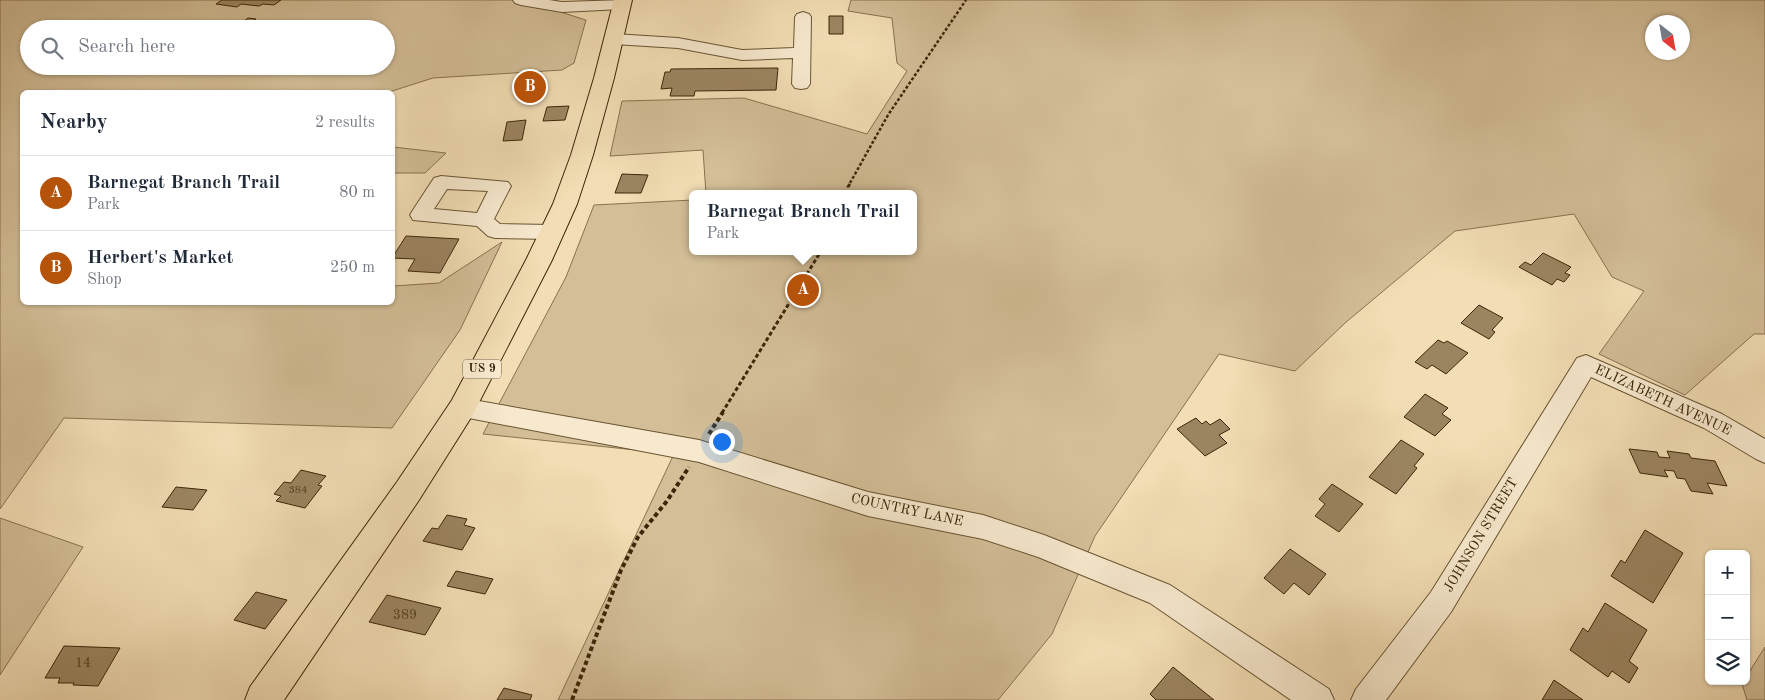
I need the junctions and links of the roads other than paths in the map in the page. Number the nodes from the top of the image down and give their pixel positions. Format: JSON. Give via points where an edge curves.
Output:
{"nodes":[{"id":1,"x":522,"y":0,"type":"edge"},
{"id":2,"x":623,"y":2,"type":"edge"},
{"id":3,"x":803,"y":17,"type":"dead end"},
{"id":4,"x":614,"y":39,"type":"junction"},
{"id":5,"x":803,"y":53,"type":"junction"},
{"id":6,"x":801,"y":84,"type":"dead end"},
{"id":7,"x":483,"y":220,"type":"dead end"},
{"id":8,"x":552,"y":232,"type":"junction"},
{"id":9,"x":1586,"y":364,"type":"joint"},
{"id":10,"x":462,"y":408,"type":"junction"},
{"id":11,"x":1765,"y":452,"type":"edge"},
{"id":12,"x":263,"y":700,"type":"edge"},
{"id":13,"x":1318,"y":700,"type":"edge"},
{"id":14,"x":1367,"y":700,"type":"edge"}],
"edges":[{"from":1,"to":2,"type":"street","via":[[562,8]]},
{"from":2,"to":4,"type":"highway","number":"US 9"},
{"from":3,"to":5,"type":"street"},
{"from":4,"to":5,"type":"street","via":[[678,43],[742,55]]},
{"from":4,"to":8,"type":"highway","number":"US 9","via":[[582,155]]},
{"from":5,"to":6,"type":"street"},
{"from":7,"to":8,"type":"street","via":[[495,231]]},
{"from":8,"to":10,"type":"highway","number":"US 9"},
{"from":9,"to":11,"type":"street","name":"ELIZABETH AVENUE","via":[[1713,421]]},
{"from":9,"to":14,"type":"street","name":"JOHNSON STREET","via":[[1441,602]]},
{"from":10,"to":12,"type":"highway","number":"US 9"},
{"from":10,"to":13,"type":"street","name":"COUNTRY LANE","via":[[699,451],[868,504],[983,527],[1044,547],[1160,594]]}]}
